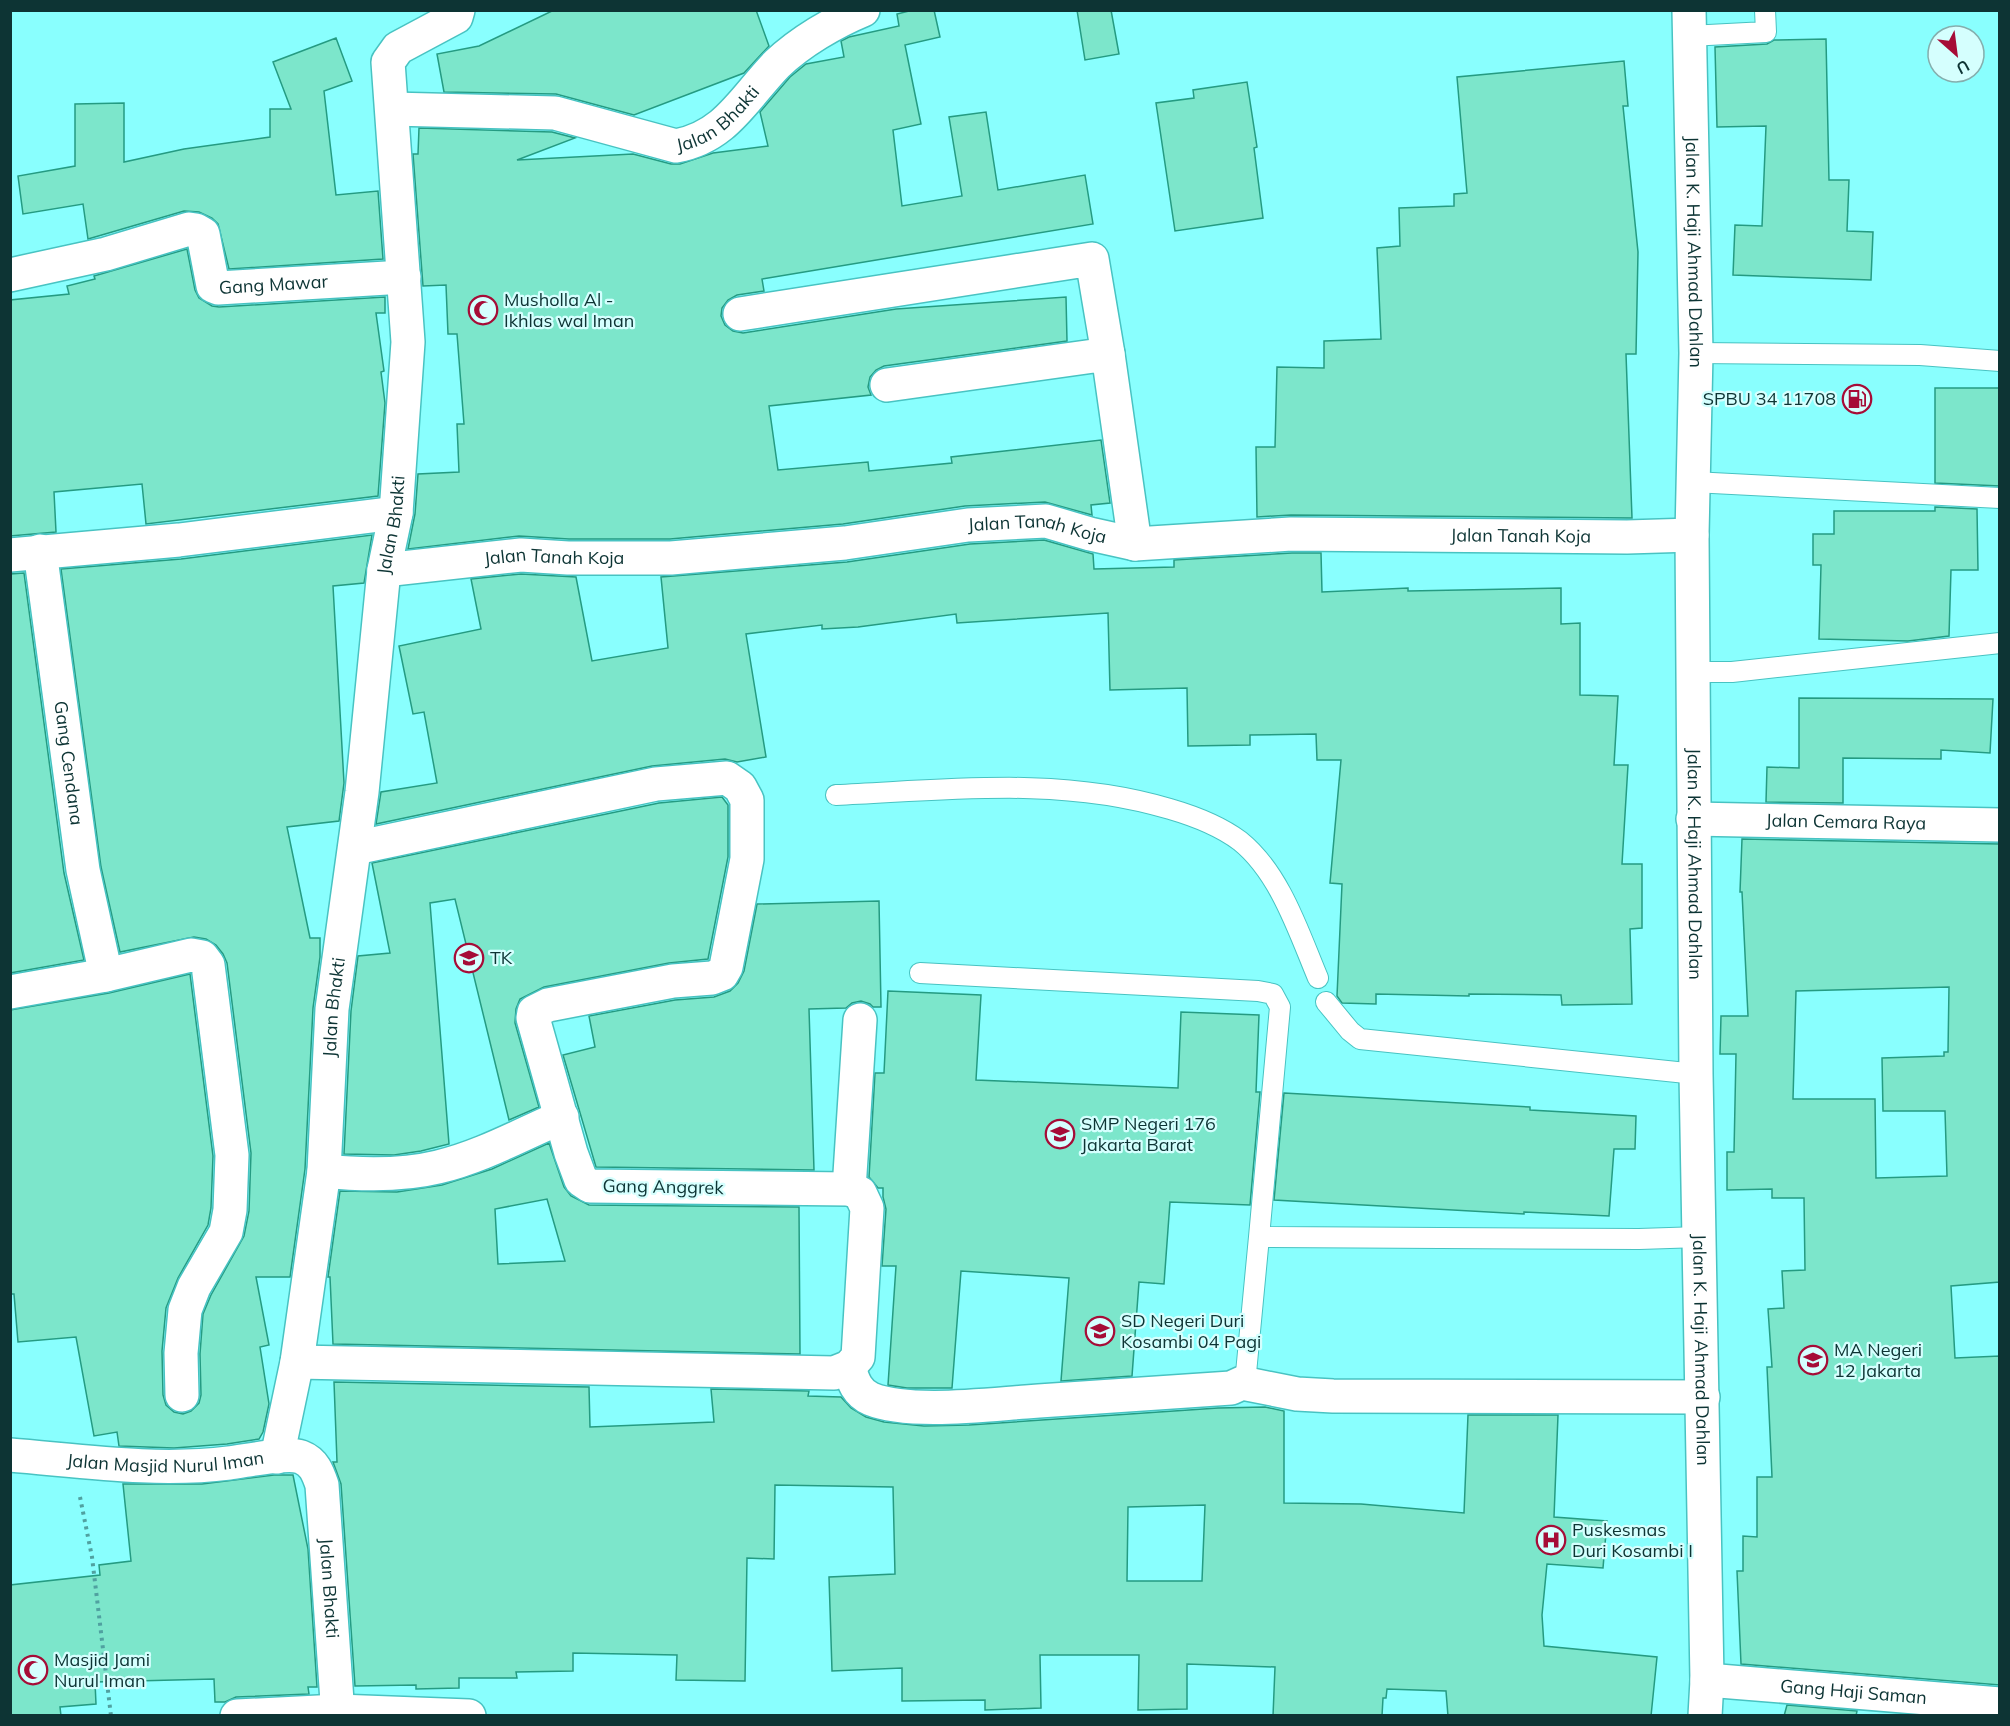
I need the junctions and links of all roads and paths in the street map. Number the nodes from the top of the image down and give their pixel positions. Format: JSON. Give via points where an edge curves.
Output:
{"nodes":[{"id":1,"x":458,"y":10,"type":"edge"},
{"id":2,"x":863,"y":10,"type":"edge"},
{"id":3,"x":1765,"y":10,"type":"edge"},
{"id":4,"x":1689,"y":23,"type":"edge"},
{"id":5,"x":392,"y":109,"type":"junction"},
{"id":6,"x":10,"y":275,"type":"edge"},
{"id":7,"x":404,"y":277,"type":"junction"},
{"id":8,"x":740,"y":314,"type":"dead end"},
{"id":9,"x":1696,"y":353,"type":"junction"},
{"id":10,"x":1108,"y":354,"type":"junction"},
{"id":11,"x":2000,"y":361,"type":"edge"},
{"id":12,"x":887,"y":385,"type":"dead end"},
{"id":13,"x":1693,"y":482,"type":"junction"},
{"id":14,"x":2000,"y":498,"type":"edge"},
{"id":15,"x":396,"y":513,"type":"junction"},
{"id":16,"x":1692,"y":535,"type":"junction"},
{"id":17,"x":1135,"y":544,"type":"junction"},
{"id":18,"x":25,"y":553,"type":"edge"},
{"id":19,"x":384,"y":570,"type":"junction"},
{"id":20,"x":2000,"y":643,"type":"edge"},
{"id":21,"x":1693,"y":672,"type":"junction"},
{"id":22,"x":836,"y":795,"type":"dead end"},
{"id":23,"x":1694,"y":819,"type":"junction"},
{"id":24,"x":2000,"y":825,"type":"edge"},
{"id":25,"x":355,"y":848,"type":"junction"},
{"id":26,"x":920,"y":973,"type":"dead end"},
{"id":27,"x":106,"y":975,"type":"junction"},
{"id":28,"x":1318,"y":978,"type":"dead end"},
{"id":29,"x":10,"y":992,"type":"edge"},
{"id":30,"x":1326,"y":1002,"type":"dead end"},
{"id":31,"x":860,"y":1020,"type":"dead end"},
{"id":32,"x":1696,"y":1074,"type":"junction"},
{"id":33,"x":562,"y":1117,"type":"junction"},
{"id":34,"x":324,"y":1171,"type":"junction"},
{"id":35,"x":849,"y":1189,"type":"junction"},
{"id":36,"x":1259,"y":1237,"type":"junction"},
{"id":37,"x":1700,"y":1237,"type":"junction"},
{"id":38,"x":297,"y":1362,"type":"junction"},
{"id":39,"x":849,"y":1367,"type":"junction"},
{"id":40,"x":1242,"y":1383,"type":"junction"},
{"id":41,"x":182,"y":1395,"type":"dead end"},
{"id":42,"x":1702,"y":1396,"type":"junction"},
{"id":43,"x":10,"y":1455,"type":"edge"},
{"id":44,"x":277,"y":1456,"type":"junction"},
{"id":45,"x":71,"y":1460,"type":"junction"},
{"id":46,"x":316,"y":1467,"type":"joint"},
{"id":47,"x":1707,"y":1680,"type":"junction"},
{"id":48,"x":2000,"y":1704,"type":"edge"},
{"id":49,"x":338,"y":1713,"type":"edge"},
{"id":50,"x":111,"y":1716,"type":"edge"},
{"id":51,"x":237,"y":1716,"type":"edge"},
{"id":52,"x":469,"y":1716,"type":"edge"},
{"id":53,"x":1705,"y":1716,"type":"edge"}],
"edges":[{"from":1,"to":5,"type":"street","via":[[456,17],[393,54],[388,62]]},
{"from":2,"to":5,"type":"street","name":"Jalan Bhakti","via":[[816,34],[778,63],[734,114],[693,143],[676,146],[555,113]]},
{"from":3,"to":4,"type":"lane","via":[[1766,32]]},
{"from":4,"to":9,"type":"street","name":"Jalan K. Haji Ahmad Dahlan"},
{"from":5,"to":7,"type":"street","name":"Jalan Bhakti"},
{"from":6,"to":7,"type":"street","name":"Gang Mawar","via":[[196,230],[203,234],[213,286],[218,288]]},
{"from":7,"to":15,"type":"street","name":"Jalan Bhakti","via":[[408,342]]},
{"from":8,"to":10,"type":"street","via":[[1092,259]]},
{"from":9,"to":11,"type":"lane","via":[[1920,355]]},
{"from":9,"to":13,"type":"street","name":"Jalan K. Haji Ahmad Dahlan"},
{"from":10,"to":12,"type":"street"},
{"from":10,"to":17,"type":"street"},
{"from":13,"to":14,"type":"lane"},
{"from":13,"to":16,"type":"street","name":"Jalan K. Haji Ahmad Dahlan"},
{"from":15,"to":18,"type":"street","via":[[179,540]]},
{"from":15,"to":19,"type":"street","name":"Jalan Bhakti"},
{"from":16,"to":17,"type":"street","name":"Jalan Tanah Koja","via":[[1291,534]]},
{"from":16,"to":21,"type":"street","name":"Jalan K. Haji Ahmad Dahlan"},
{"from":17,"to":19,"type":"street","name":"Jalan Tanah Koja","via":[[1046,521],[968,525],[845,543],[671,558],[521,555]]},
{"from":18,"to":27,"type":"street","name":"Gang Cendana"},
{"from":19,"to":25,"type":"street","name":"Jalan Bhakti"},
{"from":20,"to":21,"type":"lane","via":[[1732,672]]},
{"from":21,"to":23,"type":"street","name":"Jalan K. Haji Ahmad Dahlan"},
{"from":22,"to":28,"type":"lane","via":[[1016,786],[1051,788],[1139,801],[1193,816],[1240,841],[1264,867],[1288,908]]},
{"from":23,"to":24,"type":"street","name":"Jalan Cemara Raya"},
{"from":23,"to":32,"type":"street","name":"Jalan K. Haji Ahmad Dahlan"},
{"from":25,"to":33,"type":"street","name":"Gang Anggrek","via":[[657,784],[727,778],[740,787],[747,800],[747,859],[722,974],[548,1005],[534,1012]]},
{"from":25,"to":34,"type":"street","name":"Jalan Bhakti","via":[[332,1009]]},
{"from":26,"to":36,"type":"lane","via":[[1273,994],[1280,1007]]},
{"from":27,"to":29,"type":"street"},
{"from":27,"to":41,"type":"street","via":[[191,956],[202,957],[208,965],[232,1155],[230,1210],[226,1232],[185,1310]]},
{"from":30,"to":32,"type":"lane","via":[[1360,1040]]},
{"from":31,"to":35,"type":"street"},
{"from":32,"to":37,"type":"street","name":"Jalan K. Haji Ahmad Dahlan"},
{"from":33,"to":34,"type":"street","via":[[440,1167],[359,1175]]},
{"from":33,"to":35,"type":"street","name":"Gang Anggrek","via":[[581,1180],[590,1186]]},
{"from":34,"to":38,"type":"street","name":"Jalan Bhakti"},
{"from":35,"to":39,"type":"street","via":[[860,1192],[867,1208],[862,1323],[858,1357]]},
{"from":36,"to":37,"type":"lane"},
{"from":36,"to":40,"type":"lane"},
{"from":37,"to":42,"type":"street","name":"Jalan K. Haji Ahmad Dahlan"},
{"from":38,"to":39,"type":"street","via":[[834,1373]]},
{"from":38,"to":44,"type":"street","name":"Jalan Bhakti"},
{"from":39,"to":40,"type":"street","via":[[859,1391],[891,1405],[955,1407],[1231,1388]]},
{"from":40,"to":42,"type":"street","via":[[1297,1394]]},
{"from":42,"to":47,"type":"street","name":"Jalan K. Haji Ahmad Dahlan"},
{"from":43,"to":45,"type":"street","name":"Jalan Masjid Nurul Iman"},
{"from":44,"to":45,"type":"street","name":"Jalan Masjid Nurul Iman","via":[[165,1467]]},
{"from":44,"to":46,"type":"street","name":"Jalan Masjid Nurul Iman","via":[[301,1457]]},
{"from":45,"to":50,"type":"path","via":[[92,1557]]},
{"from":46,"to":49,"type":"street","name":"Jalan Bhakti","via":[[322,1485]]},
{"from":47,"to":48,"type":"street","name":"Gang Haji Saman"},
{"from":47,"to":53,"type":"street","name":"Jalan K. Haji Ahmad Dahlan"},
{"from":49,"to":51,"type":"street"},
{"from":49,"to":52,"type":"street"}]}
